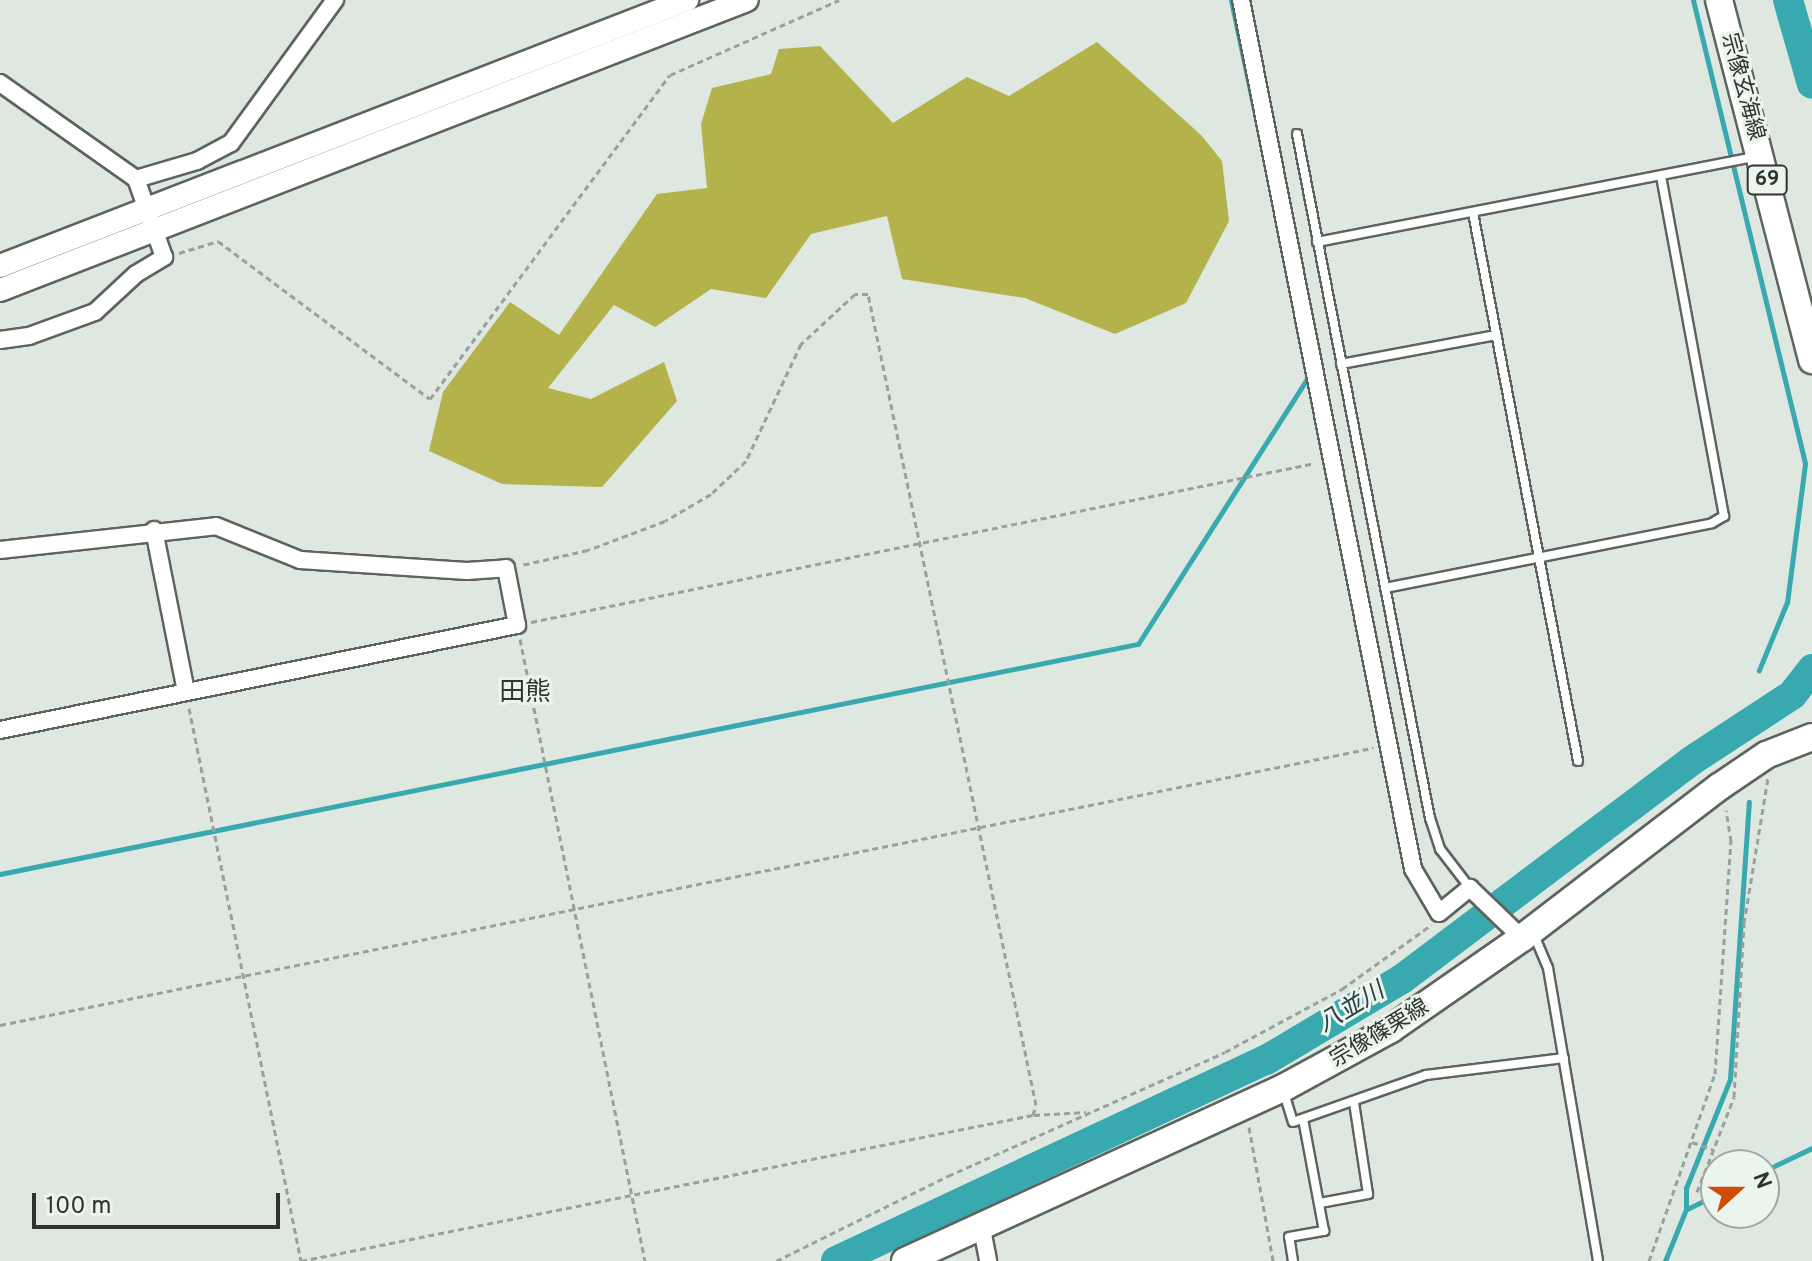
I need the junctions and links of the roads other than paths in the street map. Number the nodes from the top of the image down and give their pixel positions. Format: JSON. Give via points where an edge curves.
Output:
{"nodes":[{"id":1,"x":335,"y":0,"type":"edge"},
{"id":2,"x":687,"y":0,"type":"edge"},
{"id":3,"x":747,"y":0,"type":"edge"},
{"id":4,"x":1241,"y":0,"type":"edge"},
{"id":5,"x":1719,"y":0,"type":"edge"},
{"id":6,"x":0,"y":83,"type":"edge"},
{"id":7,"x":1297,"y":134,"type":"dead end"},
{"id":8,"x":1752,"y":158,"type":"junction"},
{"id":9,"x":1661,"y":177,"type":"junction"},
{"id":10,"x":136,"y":179,"type":"junction"},
{"id":11,"x":147,"y":208,"type":"junction"},
{"id":12,"x":1473,"y":213,"type":"junction"},
{"id":13,"x":155,"y":231,"type":"junction"},
{"id":14,"x":1317,"y":242,"type":"junction"},
{"id":15,"x":0,"y":266,"type":"edge"},
{"id":16,"x":0,"y":290,"type":"edge"},
{"id":17,"x":1496,"y":335,"type":"junction"},
{"id":18,"x":0,"y":340,"type":"edge"},
{"id":19,"x":1812,"y":360,"type":"edge"},
{"id":20,"x":1341,"y":364,"type":"junction"},
{"id":21,"x":154,"y":530,"type":"junction"},
{"id":22,"x":0,"y":550,"type":"edge"},
{"id":23,"x":1539,"y":557,"type":"junction"},
{"id":24,"x":1385,"y":588,"type":"junction"},
{"id":25,"x":186,"y":692,"type":"junction"},
{"id":26,"x":0,"y":730,"type":"edge"},
{"id":27,"x":1812,"y":737,"type":"edge"},
{"id":28,"x":1578,"y":761,"type":"dead end"},
{"id":29,"x":1475,"y":892,"type":"junction"},
{"id":30,"x":1523,"y":933,"type":"junction"},
{"id":31,"x":1564,"y":1058,"type":"junction"},
{"id":32,"x":1283,"y":1088,"type":"junction"},
{"id":33,"x":1354,"y":1103,"type":"junction"},
{"id":34,"x":1303,"y":1119,"type":"junction"},
{"id":35,"x":1320,"y":1203,"type":"junction"},
{"id":36,"x":981,"y":1224,"type":"junction"},
{"id":37,"x":905,"y":1261,"type":"edge"},
{"id":38,"x":988,"y":1261,"type":"edge"},
{"id":39,"x":1293,"y":1261,"type":"edge"},
{"id":40,"x":1598,"y":1261,"type":"edge"}],
"edges":[{"from":1,"to":10,"type":"street","via":[[231,143],[197,161]]},
{"from":2,"to":11,"type":"street"},
{"from":3,"to":13,"type":"street"},
{"from":4,"to":29,"type":"street","via":[[1413,869],[1439,913]]},
{"from":5,"to":8,"type":"main road","name":"宗像玄海線","number":"69"},
{"from":6,"to":10,"type":"street"},
{"from":7,"to":14,"type":"lane"},
{"from":8,"to":9,"type":"lane"},
{"from":8,"to":19,"type":"main road","name":"宗像玄海線","number":"69"},
{"from":9,"to":12,"type":"lane"},
{"from":9,"to":23,"type":"lane","via":[[1724,516],[1712,523]]},
{"from":10,"to":11,"type":"street"},
{"from":11,"to":13,"type":"street"},
{"from":11,"to":15,"type":"street"},
{"from":12,"to":14,"type":"lane"},
{"from":12,"to":17,"type":"lane"},
{"from":13,"to":16,"type":"street"},
{"from":13,"to":18,"type":"street","via":[[164,257],[136,274],[95,312],[29,336]]},
{"from":14,"to":20,"type":"lane"},
{"from":17,"to":20,"type":"lane"},
{"from":17,"to":23,"type":"lane"},
{"from":20,"to":24,"type":"lane"},
{"from":21,"to":22,"type":"street"},
{"from":21,"to":25,"type":"street"},
{"from":21,"to":25,"type":"street","via":[[216,526],[300,560],[467,571],[506,568],[517,625]]},
{"from":23,"to":24,"type":"lane"},
{"from":23,"to":28,"type":"lane"},
{"from":24,"to":29,"type":"lane","via":[[1430,818],[1440,849]]},
{"from":25,"to":26,"type":"street"},
{"from":27,"to":30,"type":"main road","name":"宗像篠栗線","via":[[1766,755]]},
{"from":29,"to":30,"type":"street"},
{"from":30,"to":31,"type":"lane","via":[[1548,968]]},
{"from":30,"to":32,"type":"main road","name":"宗像篠栗線","via":[[1391,1029]]},
{"from":31,"to":33,"type":"lane","via":[[1426,1075]]},
{"from":31,"to":40,"type":"lane"},
{"from":32,"to":34,"type":"lane","via":[[1293,1122]]},
{"from":32,"to":36,"type":"main road","name":"宗像篠栗線"},
{"from":33,"to":34,"type":"lane"},
{"from":33,"to":35,"type":"lane","via":[[1368,1194]]},
{"from":34,"to":35,"type":"lane"},
{"from":35,"to":39,"type":"lane","via":[[1324,1231],[1289,1237]]},
{"from":36,"to":37,"type":"main road","name":"宗像篠栗線"},
{"from":36,"to":38,"type":"street"}]}
